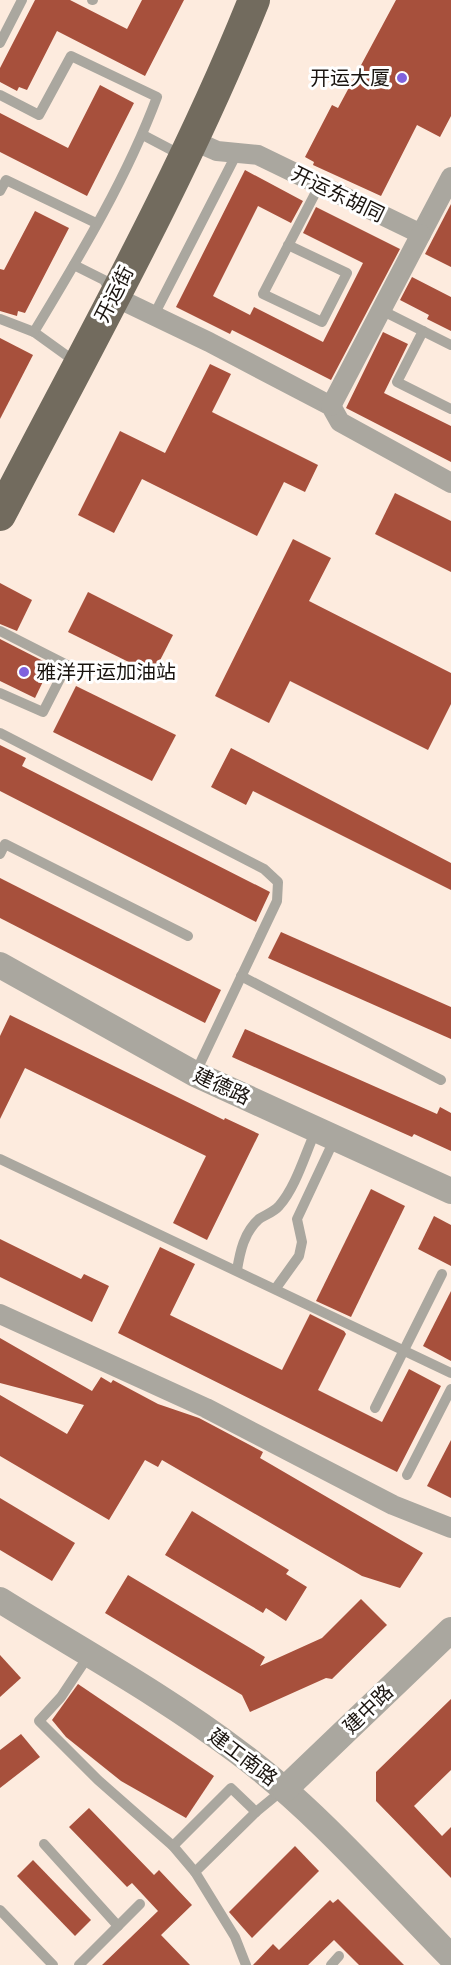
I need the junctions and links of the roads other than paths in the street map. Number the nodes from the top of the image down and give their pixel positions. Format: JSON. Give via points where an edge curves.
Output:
{"nodes":[{"id":1,"x":22,"y":0,"type":"edge"},
{"id":2,"x":254,"y":0,"type":"edge"},
{"id":3,"x":275,"y":0,"type":"edge"},
{"id":4,"x":0,"y":43,"type":"edge"},
{"id":5,"x":225,"y":72,"type":"junction"},
{"id":6,"x":0,"y":95,"type":"edge"},
{"id":7,"x":143,"y":135,"type":"junction"},
{"id":8,"x":188,"y":148,"type":"junction"},
{"id":9,"x":237,"y":153,"type":"junction"},
{"id":10,"x":451,"y":177,"type":"edge"},
{"id":11,"x":319,"y":186,"type":"junction"},
{"id":12,"x":0,"y":191,"type":"edge"},
{"id":13,"x":96,"y":223,"type":"junction"},
{"id":14,"x":421,"y":234,"type":"junction"},
{"id":15,"x":288,"y":245,"type":"junction"},
{"id":16,"x":74,"y":265,"type":"junction"},
{"id":17,"x":113,"y":296,"type":"junction"},
{"id":18,"x":381,"y":310,"type":"junction"},
{"id":19,"x":154,"y":315,"type":"junction"},
{"id":20,"x":0,"y":319,"type":"edge"},
{"id":21,"x":423,"y":331,"type":"junction"},
{"id":22,"x":34,"y":332,"type":"junction"},
{"id":23,"x":451,"y":345,"type":"edge"},
{"id":24,"x":78,"y":363,"type":"junction"},
{"id":25,"x":330,"y":406,"type":"junction"},
{"id":26,"x":451,"y":409,"type":"edge"},
{"id":27,"x":451,"y":483,"type":"edge"},
{"id":28,"x":0,"y":515,"type":"edge"},
{"id":29,"x":0,"y":631,"type":"edge"},
{"id":30,"x":0,"y":693,"type":"edge"},
{"id":31,"x":0,"y":733,"type":"edge"},
{"id":32,"x":0,"y":854,"type":"edge"},
{"id":33,"x":188,"y":936,"type":"dead end"},
{"id":34,"x":0,"y":965,"type":"edge"},
{"id":35,"x":241,"y":976,"type":"junction"},
{"id":36,"x":195,"y":1074,"type":"junction"},
{"id":37,"x":441,"y":1080,"type":"dead end"},
{"id":38,"x":326,"y":1134,"type":"junction"},
{"id":39,"x":0,"y":1159,"type":"edge"},
{"id":40,"x":451,"y":1191,"type":"edge"},
{"id":41,"x":237,"y":1270,"type":"junction"},
{"id":42,"x":442,"y":1274,"type":"dead end"},
{"id":43,"x":276,"y":1288,"type":"junction"},
{"id":44,"x":0,"y":1314,"type":"edge"},
{"id":45,"x":404,"y":1350,"type":"junction"},
{"id":46,"x":451,"y":1373,"type":"edge"},
{"id":47,"x":451,"y":1389,"type":"edge"},
{"id":48,"x":375,"y":1408,"type":"dead end"},
{"id":49,"x":407,"y":1475,"type":"dead end"},
{"id":50,"x":451,"y":1528,"type":"edge"},
{"id":51,"x":4,"y":1609,"type":"edge"},
{"id":52,"x":451,"y":1630,"type":"edge"},
{"id":53,"x":89,"y":1655,"type":"junction"},
{"id":54,"x":285,"y":1789,"type":"junction"},
{"id":55,"x":256,"y":1812,"type":"junction"},
{"id":56,"x":44,"y":1844,"type":"dead end"},
{"id":57,"x":173,"y":1846,"type":"junction"},
{"id":58,"x":195,"y":1872,"type":"junction"},
{"id":59,"x":140,"y":1904,"type":"dead end"},
{"id":60,"x":0,"y":1910,"type":"edge"},
{"id":61,"x":118,"y":1926,"type":"junction"},
{"id":62,"x":339,"y":1956,"type":"dead end"},
{"id":63,"x":451,"y":1957,"type":"edge"},
{"id":64,"x":53,"y":1965,"type":"edge"},
{"id":65,"x":79,"y":1965,"type":"edge"},
{"id":66,"x":246,"y":1965,"type":"edge"},
{"id":67,"x":331,"y":1965,"type":"edge"}],
"edges":[{"from":1,"to":4,"type":"lane"},
{"from":2,"to":5,"type":"main road","name":"开运街"},
{"from":3,"to":5,"type":"main road","name":"开运街"},
{"from":5,"to":8,"type":"main road","name":"开运街"},
{"from":6,"to":7,"type":"lane","via":[[39,115],[71,56],[157,98]]},
{"from":7,"to":8,"type":"lane"},
{"from":7,"to":13,"type":"lane"},
{"from":8,"to":9,"type":"street","name":"开运东胡同"},
{"from":8,"to":17,"type":"main road","name":"开运街"},
{"from":9,"to":11,"type":"street","name":"开运东胡同","via":[[258,155]]},
{"from":9,"to":19,"type":"lane"},
{"from":10,"to":14,"type":"street"},
{"from":11,"to":14,"type":"street","name":"开运东胡同"},
{"from":11,"to":15,"type":"lane"},
{"from":12,"to":13,"type":"lane","via":[[6,180]]},
{"from":13,"to":16,"type":"lane"},
{"from":14,"to":18,"type":"street"},
{"from":15,"to":15,"type":"lane","via":[[263,294],[322,322],[347,273]]},
{"from":16,"to":17,"type":"lane","via":[[104,280]]},
{"from":16,"to":22,"type":"lane"},
{"from":17,"to":19,"type":"street"},
{"from":17,"to":24,"type":"main road","name":"开运街"},
{"from":18,"to":21,"type":"lane"},
{"from":18,"to":25,"type":"street"},
{"from":19,"to":25,"type":"street"},
{"from":20,"to":22,"type":"lane"},
{"from":21,"to":23,"type":"lane"},
{"from":21,"to":26,"type":"lane","via":[[397,382]]},
{"from":22,"to":24,"type":"lane"},
{"from":24,"to":28,"type":"main road","name":"开运街"},
{"from":25,"to":27,"type":"street","via":[[340,422]]},
{"from":29,"to":30,"type":"lane","via":[[67,665],[43,712]]},
{"from":31,"to":35,"type":"lane","via":[[264,869],[278,882],[277,901]]},
{"from":32,"to":33,"type":"lane","via":[[5,844]]},
{"from":34,"to":36,"type":"street","name":"建德路"},
{"from":35,"to":36,"type":"lane"},
{"from":35,"to":37,"type":"lane"},
{"from":36,"to":38,"type":"street","name":"建德路"},
{"from":38,"to":40,"type":"street","name":"建德路"},
{"from":38,"to":41,"type":"lane","via":[[278,1208],[249,1230]]},
{"from":38,"to":43,"type":"lane","via":[[297,1219],[302,1242],[299,1256]]},
{"from":39,"to":41,"type":"lane"},
{"from":41,"to":43,"type":"lane"},
{"from":42,"to":45,"type":"lane"},
{"from":43,"to":45,"type":"lane"},
{"from":44,"to":50,"type":"street","via":[[206,1408],[393,1505]]},
{"from":45,"to":46,"type":"lane"},
{"from":45,"to":48,"type":"lane"},
{"from":47,"to":49,"type":"lane"},
{"from":51,"to":53,"type":"street","name":"建工南路"},
{"from":52,"to":54,"type":"street","name":"建中路"},
{"from":53,"to":54,"type":"street","name":"建工南路","via":[[238,1751]]},
{"from":53,"to":57,"type":"lane","via":[[61,1697],[39,1721]]},
{"from":54,"to":55,"type":"lane"},
{"from":54,"to":63,"type":"street","name":"建工南路"},
{"from":55,"to":57,"type":"lane","via":[[231,1788]]},
{"from":55,"to":58,"type":"lane"},
{"from":56,"to":61,"type":"lane"},
{"from":57,"to":58,"type":"lane"},
{"from":58,"to":66,"type":"lane","via":[[235,1937]]},
{"from":59,"to":61,"type":"lane"},
{"from":60,"to":64,"type":"lane"},
{"from":61,"to":65,"type":"lane"},
{"from":62,"to":67,"type":"lane"}]}
